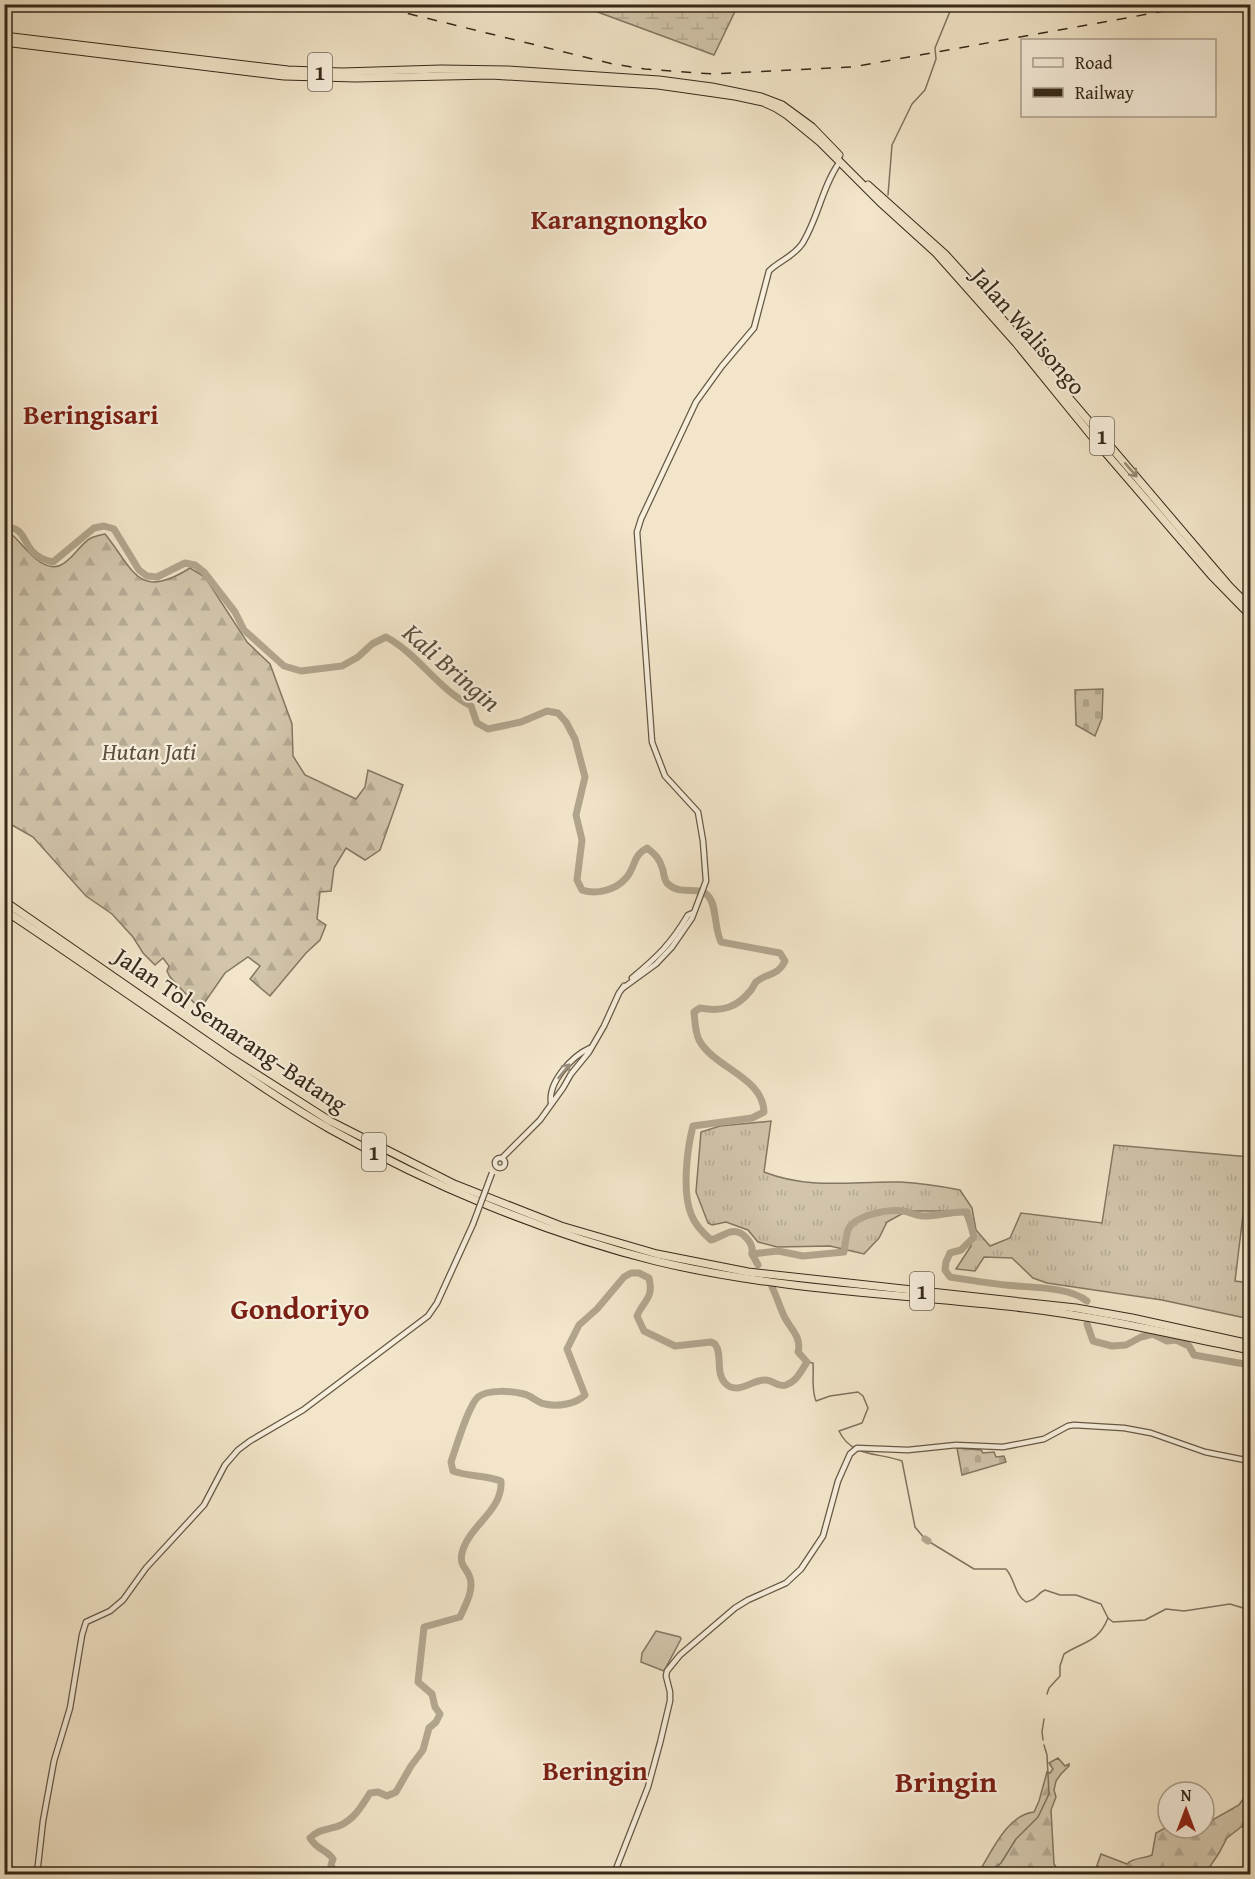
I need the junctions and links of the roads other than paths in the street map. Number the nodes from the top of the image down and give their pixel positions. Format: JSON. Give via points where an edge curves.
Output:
{"nodes":[{"id":1,"x":4,"y":36,"type":"edge"},
{"id":2,"x":4,"y":42,"type":"edge"},
{"id":3,"x":840,"y":160,"type":"junction"},
{"id":4,"x":1049,"y":379,"type":"junction"},
{"id":5,"x":1251,"y":607,"type":"edge"},
{"id":6,"x":1251,"y":615,"type":"edge"},
{"id":7,"x":4,"y":901,"type":"edge"},
{"id":8,"x":4,"y":910,"type":"edge"},
{"id":9,"x":590,"y":1048,"type":"junction"},
{"id":10,"x":551,"y":1103,"type":"junction"},
{"id":11,"x":750,"y":1276,"type":"junction"},
{"id":12,"x":1094,"y":1314,"type":"junction"},
{"id":13,"x":1251,"y":1344,"type":"edge"},
{"id":14,"x":1251,"y":1350,"type":"edge"},
{"id":15,"x":1251,"y":1461,"type":"edge"},
{"id":16,"x":37,"y":1875,"type":"edge"},
{"id":17,"x":614,"y":1875,"type":"edge"}],
"edges":[{"from":1,"to":3,"type":"highway","number":"1","via":[[288,70],[508,70],[712,87],[782,105],[812,127]]},
{"from":2,"to":3,"type":"highway","number":"1","via":[[284,76],[501,75],[658,85],[753,100],[776,108]]},
{"from":3,"to":4,"type":"highway","name":"Jalan Walisongo","number":"1","via":[[936,253]]},
{"from":3,"to":9,"type":"street","via":[[803,242],[769,271],[754,328],[696,402],[637,532],[652,742],[666,776],[698,812],[706,881],[692,918],[676,942],[623,988]]},
{"from":4,"to":5,"type":"highway","name":"Jalan Walisongo","number":"1","one_way":true},
{"from":4,"to":6,"type":"highway","name":"Jalan Walisongo","number":"1","via":[[1126,478],[1211,576]]},
{"from":7,"to":11,"type":"highway","name":"Jalan Tol Semarang–Batang","number":"1","via":[[278,1089],[379,1148],[454,1184],[561,1226]]},
{"from":8,"to":11,"type":"highway","name":"Jalan Tol Semarang–Batang","number":"1","via":[[275,1094],[397,1164],[507,1213],[610,1248],[656,1261]]},
{"from":9,"to":10,"type":"street"},
{"from":10,"to":9,"type":"street","one_way":true,"via":[[561,1073]]},
{"from":10,"to":16,"type":"street","bridge":true,"via":[[540,1120],[502,1158],[504,1167],[496,1166],[428,1316],[303,1410],[238,1450],[225,1465],[204,1505],[116,1608],[89,1619],[83,1626],[70,1708],[57,1746],[43,1821]]},
{"from":11,"to":12,"type":"highway","name":"Jalan Tol Semarang–Batang","number":"1"},
{"from":12,"to":13,"type":"highway","name":"Jalan Tol Semarang–Batang","number":"1"},
{"from":12,"to":14,"type":"highway","name":"Jalan Tol Semarang–Batang","number":"1"},
{"from":15,"to":17,"type":"street","via":[[1205,1452],[1150,1433],[1113,1427],[1068,1426],[1044,1439],[1003,1447],[857,1448],[838,1481],[821,1541],[789,1580],[735,1608],[667,1671],[670,1701],[658,1752]]}]}
